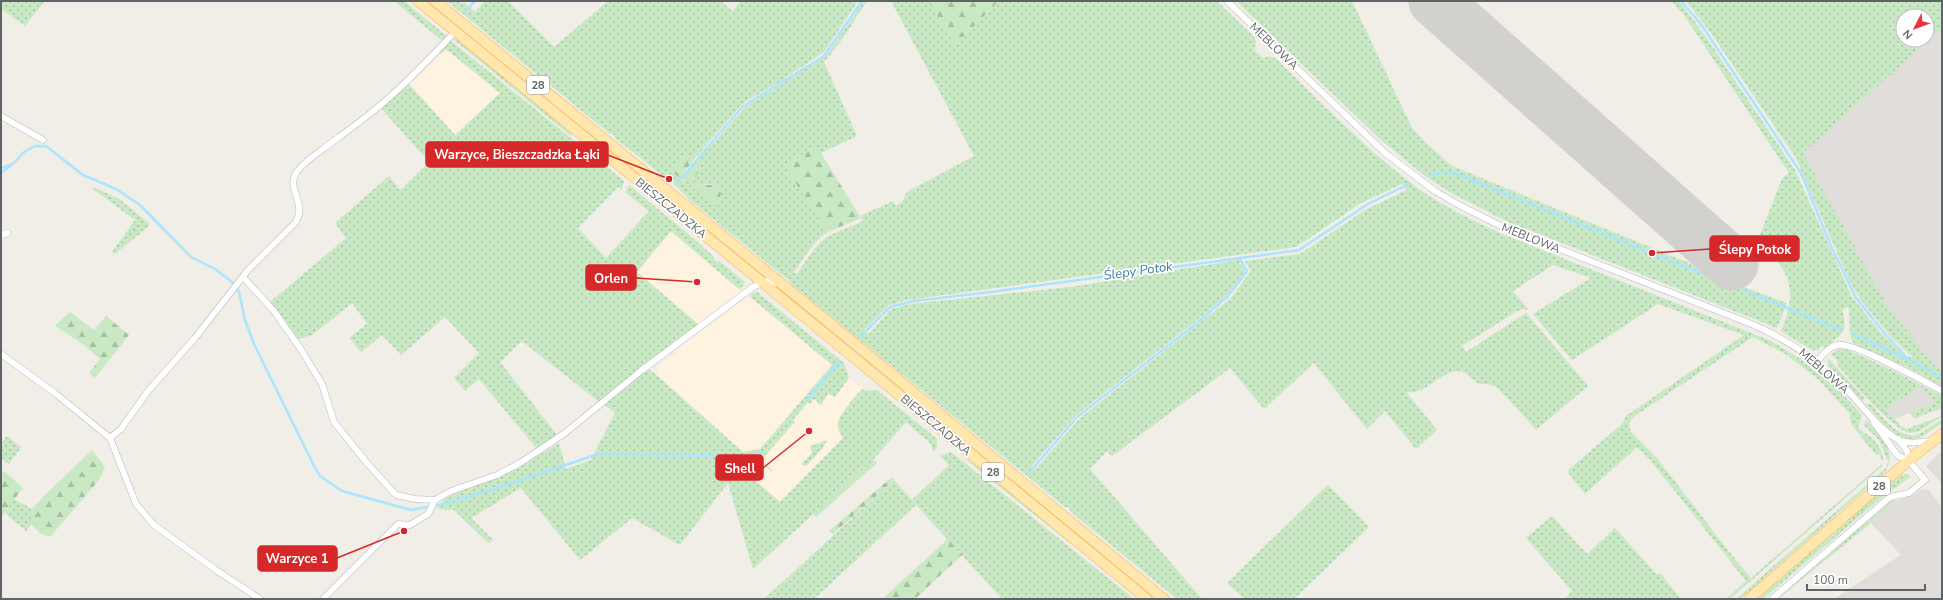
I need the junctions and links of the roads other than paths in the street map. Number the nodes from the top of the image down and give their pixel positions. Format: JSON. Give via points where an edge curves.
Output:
{"nodes":[{"id":1,"x":418,"y":1,"type":"edge"},
{"id":2,"x":435,"y":1,"type":"edge"},
{"id":3,"x":1227,"y":1,"type":"edge"},
{"id":4,"x":456,"y":32,"type":"junction"},
{"id":5,"x":1,"y":116,"type":"edge"},
{"id":6,"x":43,"y":140,"type":"dead end"},
{"id":7,"x":8,"y":233,"type":"dead end"},
{"id":8,"x":1,"y":235,"type":"edge"},
{"id":9,"x":750,"y":258,"type":"junction"},
{"id":10,"x":243,"y":277,"type":"junction"},
{"id":11,"x":758,"y":282,"type":"junction"},
{"id":12,"x":783,"y":286,"type":"junction"},
{"id":13,"x":1,"y":354,"type":"edge"},
{"id":14,"x":1817,"y":362,"type":"junction"},
{"id":15,"x":1942,"y":391,"type":"edge"},
{"id":16,"x":1871,"y":417,"type":"junction"},
{"id":17,"x":1942,"y":434,"type":"edge"},
{"id":18,"x":110,"y":438,"type":"junction"},
{"id":19,"x":1898,"y":439,"type":"junction"},
{"id":20,"x":1933,"y":441,"type":"junction"},
{"id":21,"x":1909,"y":461,"type":"junction"},
{"id":22,"x":435,"y":501,"type":"junction"},
{"id":23,"x":260,"y":599,"type":"edge"},
{"id":24,"x":323,"y":599,"type":"edge"},
{"id":25,"x":1147,"y":599,"type":"edge"},
{"id":26,"x":1164,"y":599,"type":"edge"},
{"id":27,"x":1749,"y":599,"type":"edge"},
{"id":28,"x":1772,"y":599,"type":"edge"}],
"edges":[{"from":1,"to":4,"type":"main road","name":"BIESZCZADZKA","number":"28"},
{"from":2,"to":9,"type":"main road","name":"BIESZCZADZKA","number":"28"},
{"from":3,"to":14,"type":"street","name":"MEBLOWA","via":[[1385,153],[1459,205],[1501,226],[1754,325],[1791,344]]},
{"from":4,"to":10,"type":"street","via":[[379,106],[298,170],[293,181],[300,207],[298,219]]},
{"from":4,"to":11,"type":"main road","name":"BIESZCZADZKA","number":"28"},
{"from":5,"to":6,"type":"street"},
{"from":7,"to":8,"type":"street"},
{"from":9,"to":11,"type":"street","name":"BIESZCZADZKA","via":[[759,272]]},
{"from":9,"to":12,"type":"main road","name":"BIESZCZADZKA","number":"28"},
{"from":10,"to":18,"type":"street","via":[[195,338],[148,391],[121,429]]},
{"from":10,"to":22,"type":"street","via":[[274,311],[300,348],[322,384],[334,422],[367,463],[396,495]]},
{"from":11,"to":12,"type":"street","name":"BIESZCZADZKA","via":[[768,281]]},
{"from":11,"to":22,"type":"street","via":[[718,315],[642,370],[565,433],[520,463],[497,475],[451,491]]},
{"from":11,"to":25,"type":"main road","name":"BIESZCZADZKA","number":"28"},
{"from":12,"to":26,"type":"main road","name":"BIESZCZADZKA","number":"28"},
{"from":13,"to":18,"type":"street"},
{"from":14,"to":15,"type":"street","via":[[1831,347],[1844,345],[1901,369]]},
{"from":14,"to":16,"type":"street","name":"MEBLOWA","via":[[1839,381]]},
{"from":16,"to":19,"type":"street","name":"MEBLOWA"},
{"from":16,"to":21,"type":"street","name":"MEBLOWA","via":[[1896,455]]},
{"from":17,"to":20,"type":"main road","number":"28"},
{"from":18,"to":23,"type":"street","via":[[136,504],[154,524]]},
{"from":19,"to":20,"type":"street","name":"MEBLOWA","via":[[1910,443]]},
{"from":19,"to":21,"type":"street","name":"MEBLOWA","via":[[1907,451]]},
{"from":20,"to":21,"type":"main road","number":"28"},
{"from":21,"to":27,"type":"main road","number":"28"},
{"from":21,"to":28,"type":"street","via":[[1924,480],[1909,493],[1890,497]]},
{"from":22,"to":24,"type":"street","via":[[428,514],[410,525],[398,524]]}]}
